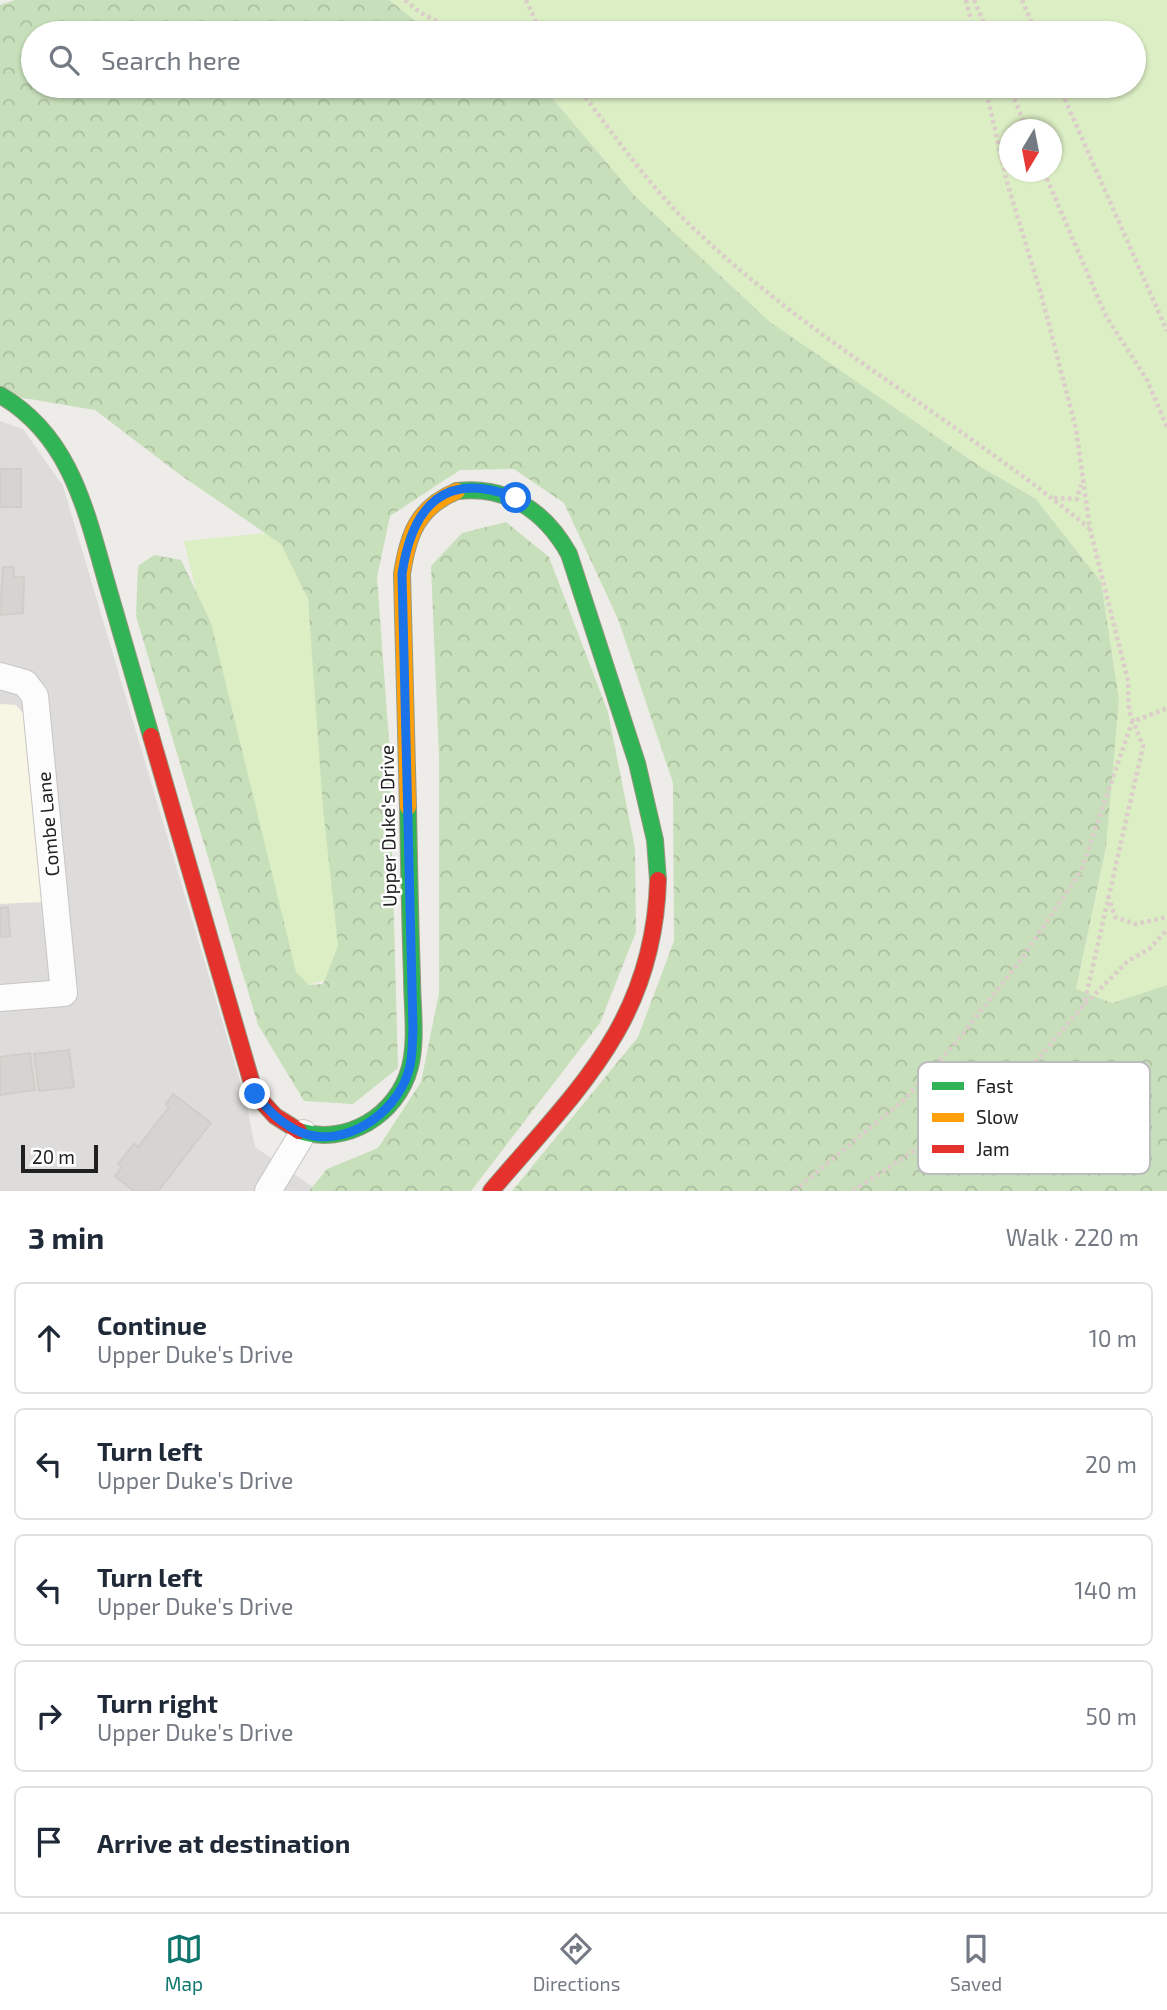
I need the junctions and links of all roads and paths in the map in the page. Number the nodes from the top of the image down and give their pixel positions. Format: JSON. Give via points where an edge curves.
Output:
{"nodes":[{"id":1,"x":405,"y":0,"type":"edge"},
{"id":2,"x":526,"y":0,"type":"edge"},
{"id":3,"x":966,"y":0,"type":"edge"},
{"id":4,"x":974,"y":0,"type":"edge"},
{"id":5,"x":1022,"y":0,"type":"edge"},
{"id":6,"x":436,"y":21,"type":"edge"},
{"id":7,"x":536,"y":21,"type":"edge"},
{"id":8,"x":971,"y":21,"type":"edge"},
{"id":9,"x":983,"y":21,"type":"edge"},
{"id":10,"x":1031,"y":21,"type":"edge"},
{"id":11,"x":586,"y":98,"type":"edge"},
{"id":12,"x":988,"y":98,"type":"edge"},
{"id":13,"x":1014,"y":98,"type":"edge"},
{"id":14,"x":1064,"y":98,"type":"edge"},
{"id":15,"x":1022,"y":119,"type":"edge"},
{"id":16,"x":1048,"y":182,"type":"edge"},
{"id":17,"x":1167,"y":331,"type":"edge"},
{"id":18,"x":0,"y":395,"type":"edge"},
{"id":19,"x":1167,"y":427,"type":"edge"},
{"id":20,"x":1082,"y":485,"type":"junction"},
{"id":21,"x":1052,"y":497,"type":"junction"},
{"id":22,"x":1090,"y":529,"type":"junction"},
{"id":23,"x":1,"y":677,"type":"edge"},
{"id":24,"x":1167,"y":708,"type":"edge"},
{"id":25,"x":1132,"y":722,"type":"junction"},
{"id":26,"x":1108,"y":896,"type":"junction"},
{"id":27,"x":1167,"y":917,"type":"edge"},
{"id":28,"x":1167,"y":930,"type":"edge"},
{"id":29,"x":0,"y":998,"type":"edge"},
{"id":30,"x":1084,"y":1005,"type":"junction"},
{"id":31,"x":938,"y":1062,"type":"edge"},
{"id":32,"x":1035,"y":1062,"type":"edge"},
{"id":33,"x":918,"y":1084,"type":"edge"},
{"id":34,"x":303,"y":1133,"type":"junction"},
{"id":35,"x":918,"y":1148,"type":"edge"},
{"id":36,"x":268,"y":1191,"type":"edge"},
{"id":37,"x":491,"y":1191,"type":"edge"},
{"id":38,"x":794,"y":1191,"type":"edge"},
{"id":39,"x":853,"y":1191,"type":"edge"}],
"edges":[{"from":1,"to":6,"type":"path"},
{"from":2,"to":7,"type":"path"},
{"from":3,"to":8,"type":"path"},
{"from":4,"to":9,"type":"path"},
{"from":5,"to":10,"type":"path"},
{"from":11,"to":21,"type":"path","via":[[690,226],[822,335]]},
{"from":12,"to":20,"type":"path","via":[[1076,429]]},
{"from":13,"to":15,"type":"path"},
{"from":14,"to":17,"type":"path"},
{"from":16,"to":19,"type":"path","via":[[1106,316],[1147,380]]},
{"from":18,"to":34,"type":"main road","via":[[43,425],[79,488],[255,1094],[274,1117]]},
{"from":20,"to":21,"type":"path","via":[[1077,499]]},
{"from":20,"to":22,"type":"path"},
{"from":21,"to":22,"type":"path"},
{"from":22,"to":25,"type":"path","via":[[1128,681]]},
{"from":23,"to":29,"type":"street","name":"Combe Lane","via":[[25,683],[36,696],[64,993]]},
{"from":24,"to":25,"type":"path"},
{"from":25,"to":26,"type":"path","via":[[1143,746]]},
{"from":25,"to":31,"type":"path","via":[[1081,871],[1021,960]]},
{"from":26,"to":27,"type":"path","via":[[1115,917],[1136,924]]},
{"from":26,"to":30,"type":"path"},
{"from":28,"to":30,"type":"path"},
{"from":30,"to":32,"type":"path"},
{"from":33,"to":38,"type":"path"},
{"from":34,"to":36,"type":"street"},
{"from":34,"to":37,"type":"main road","name":"Upper Duke's Drive","via":[[346,1133],[372,1123],[394,1101],[409,1072],[413,978],[402,574],[407,542],[419,516],[436,499],[463,488],[492,489],[541,515],[562,542],[635,760],[656,844],[659,897],[651,955],[634,1004],[601,1058]]},
{"from":35,"to":39,"type":"path"}]}
